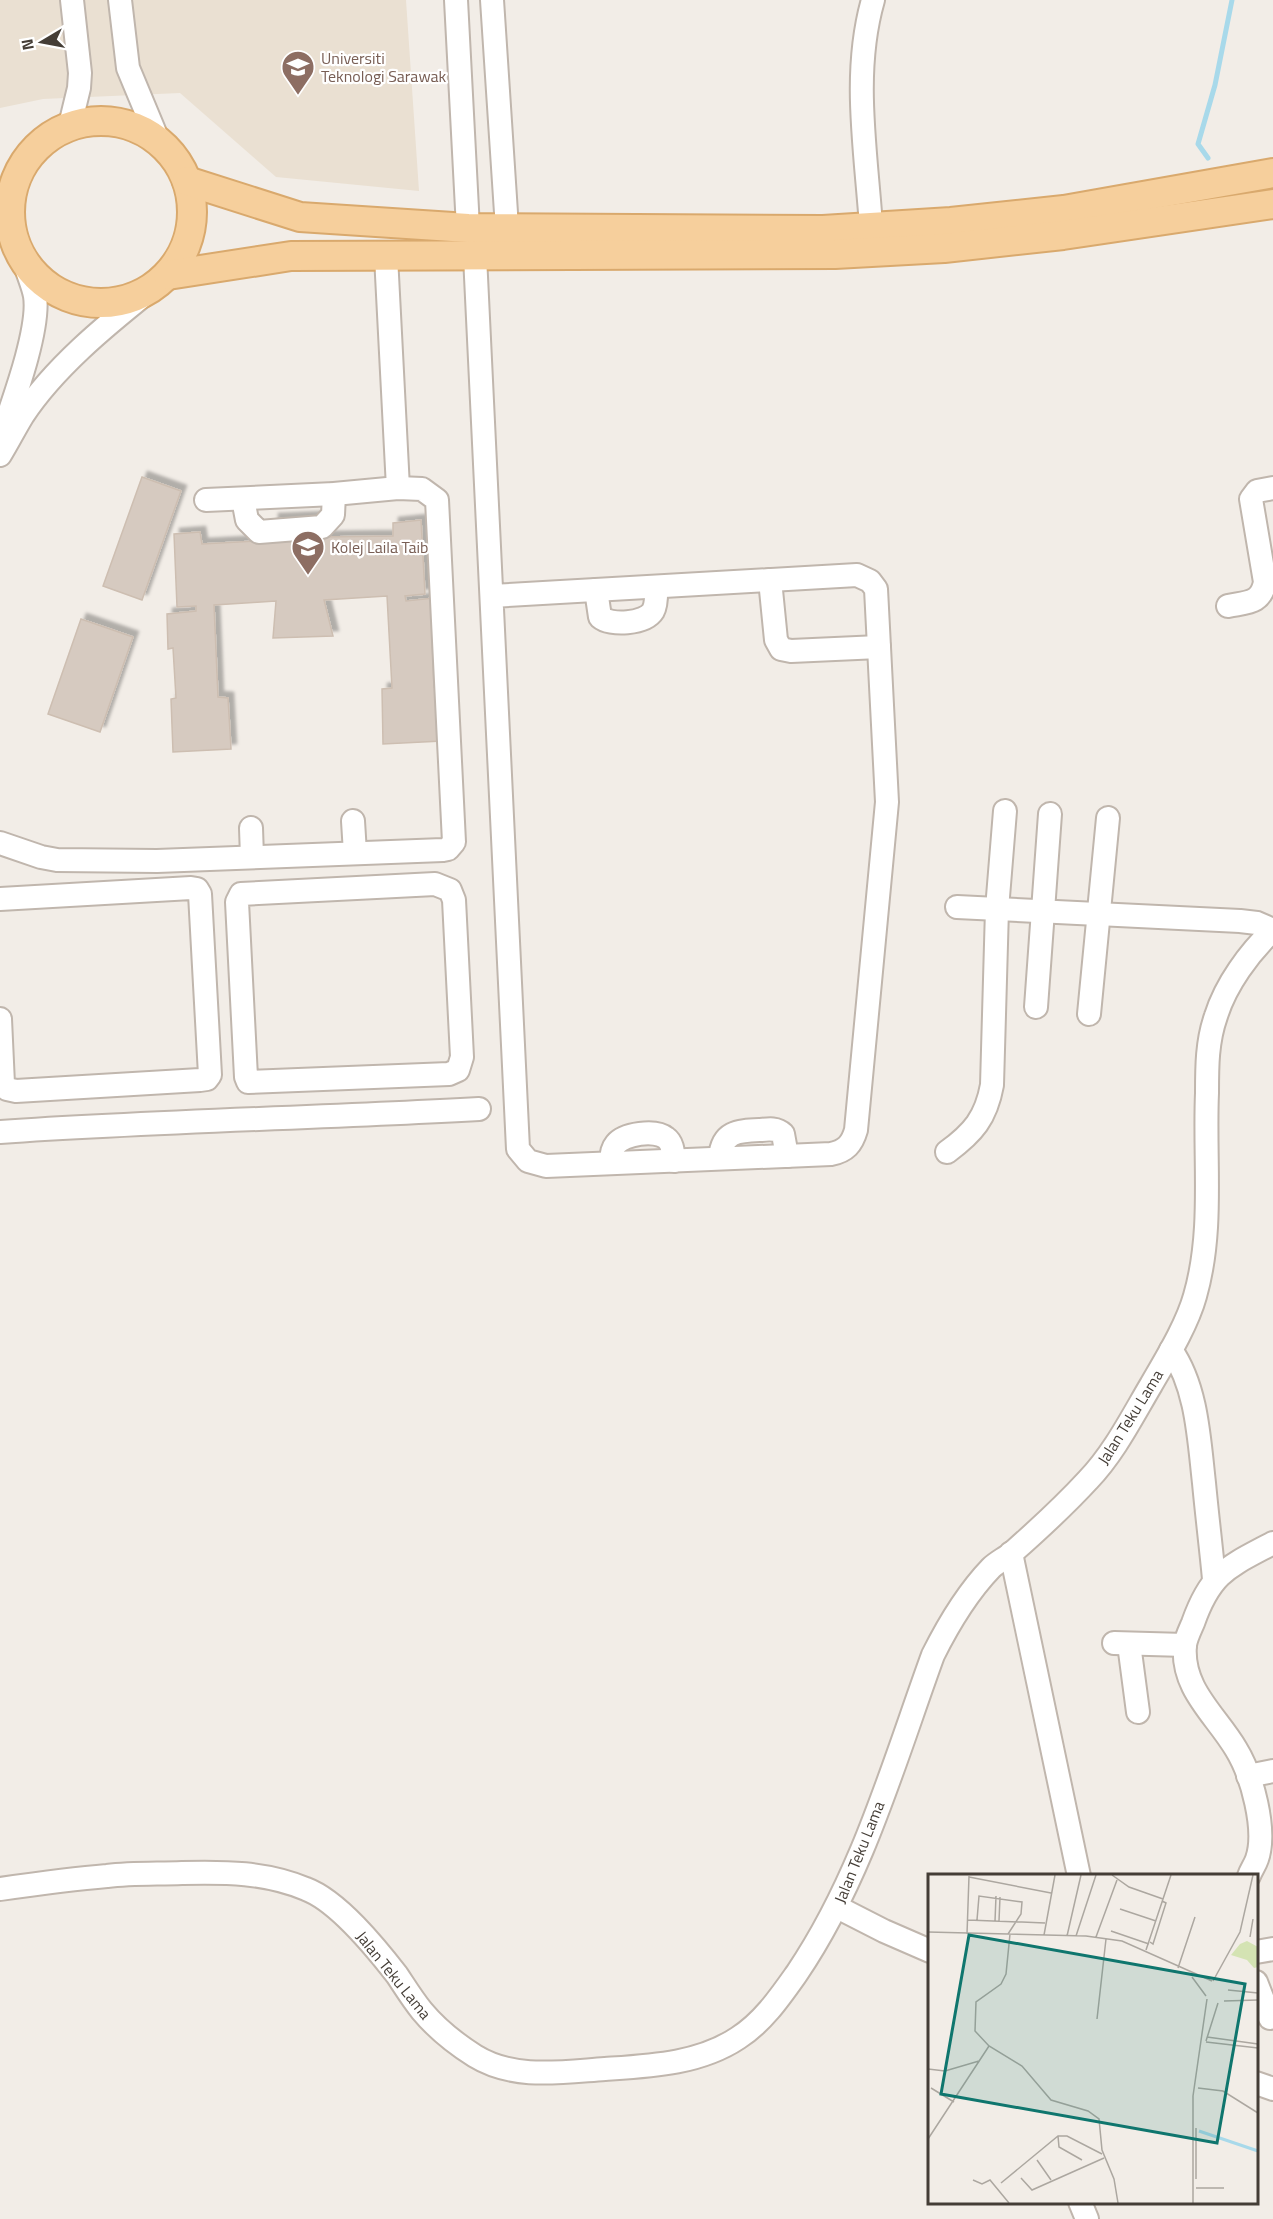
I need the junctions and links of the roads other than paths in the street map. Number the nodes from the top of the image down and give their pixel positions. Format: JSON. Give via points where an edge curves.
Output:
{"nodes":[{"id":1,"x":72,"y":0,"type":"edge"},
{"id":2,"x":120,"y":0,"type":"edge"},
{"id":3,"x":456,"y":0,"type":"edge"},
{"id":4,"x":492,"y":0,"type":"edge"},
{"id":5,"x":873,"y":0,"type":"edge"},
{"id":6,"x":499,"y":104,"type":"junction"},
{"id":7,"x":461,"y":106,"type":"junction"},
{"id":8,"x":70,"y":125,"type":"junction"},
{"id":9,"x":158,"y":140,"type":"junction"},
{"id":10,"x":25,"y":160,"type":"junction"},
{"id":11,"x":1273,"y":173,"type":"edge"},
{"id":12,"x":0,"y":176,"type":"edge"},
{"id":13,"x":187,"y":181,"type":"junction"},
{"id":14,"x":1273,"y":204,"type":"edge"},
{"id":15,"x":871,"y":226,"type":"junction"},
{"id":16,"x":468,"y":228,"type":"junction"},
{"id":17,"x":507,"y":228,"type":"junction"},
{"id":18,"x":15,"y":253,"type":"edge"},
{"id":19,"x":386,"y":256,"type":"junction"},
{"id":20,"x":475,"y":256,"type":"junction"},
{"id":21,"x":158,"y":283,"type":"junction"},
{"id":22,"x":0,"y":441,"type":"edge"},
{"id":23,"x":0,"y":455,"type":"edge"},
{"id":24,"x":1273,"y":488,"type":"edge"},
{"id":25,"x":398,"y":489,"type":"junction"},
{"id":26,"x":334,"y":494,"type":"junction"},
{"id":27,"x":243,"y":499,"type":"junction"},
{"id":28,"x":206,"y":500,"type":"dead end"},
{"id":29,"x":770,"y":580,"type":"junction"},
{"id":30,"x":656,"y":587,"type":"junction"},
{"id":31,"x":596,"y":590,"type":"junction"},
{"id":32,"x":492,"y":596,"type":"junction"},
{"id":33,"x":1228,"y":606,"type":"dead end"},
{"id":34,"x":879,"y":647,"type":"junction"},
{"id":35,"x":1005,"y":811,"type":"dead end"},
{"id":36,"x":1050,"y":814,"type":"dead end"},
{"id":37,"x":1108,"y":818,"type":"dead end"},
{"id":38,"x":353,"y":821,"type":"dead end"},
{"id":39,"x":251,"y":828,"type":"dead end"},
{"id":40,"x":0,"y":843,"type":"edge"},
{"id":41,"x":355,"y":853,"type":"junction"},
{"id":42,"x":252,"y":857,"type":"junction"},
{"id":43,"x":0,"y":899,"type":"edge"},
{"id":44,"x":957,"y":907,"type":"dead end"},
{"id":45,"x":997,"y":909,"type":"junction"},
{"id":46,"x":1043,"y":911,"type":"junction"},
{"id":47,"x":1099,"y":914,"type":"junction"},
{"id":48,"x":1273,"y":930,"type":"edge"},
{"id":49,"x":1036,"y":1007,"type":"dead end"},
{"id":50,"x":1089,"y":1014,"type":"dead end"},
{"id":51,"x":0,"y":1019,"type":"edge"},
{"id":52,"x":348,"y":1079,"type":"junction"},
{"id":53,"x":104,"y":1086,"type":"junction"},
{"id":54,"x":479,"y":1109,"type":"dead end"},
{"id":55,"x":351,"y":1116,"type":"junction"},
{"id":56,"x":106,"y":1125,"type":"junction"},
{"id":57,"x":0,"y":1132,"type":"edge"},
{"id":58,"x":947,"y":1152,"type":"dead end"},
{"id":59,"x":1171,"y":1350,"type":"junction"},
{"id":60,"x":1273,"y":1543,"type":"edge"},
{"id":61,"x":1011,"y":1553,"type":"junction"},
{"id":62,"x":1214,"y":1579,"type":"junction"},
{"id":63,"x":1185,"y":1645,"type":"junction"},
{"id":64,"x":1138,"y":1712,"type":"dead end"},
{"id":65,"x":1273,"y":1771,"type":"edge"},
{"id":66,"x":1248,"y":1776,"type":"junction"},
{"id":67,"x":1079,"y":1874,"type":"edge"},
{"id":68,"x":1250,"y":1874,"type":"edge"},
{"id":69,"x":0,"y":1889,"type":"edge"},
{"id":70,"x":837,"y":1907,"type":"junction"},
{"id":71,"x":1273,"y":1949,"type":"edge"},
{"id":72,"x":928,"y":1950,"type":"edge"},
{"id":73,"x":1258,"y":1952,"type":"edge"},
{"id":74,"x":1258,"y":1985,"type":"edge"},
{"id":75,"x":1270,"y":2018,"type":"dead end"},
{"id":76,"x":1258,"y":2083,"type":"edge"},
{"id":77,"x":1273,"y":2089,"type":"edge"},
{"id":78,"x":1081,"y":2204,"type":"edge"},
{"id":79,"x":1087,"y":2219,"type":"edge"}],
"edges":[{"from":1,"to":8,"type":"street","via":[[80,74]]},
{"from":2,"to":9,"type":"street","via":[[128,68]]},
{"from":3,"to":7,"type":"street"},
{"from":4,"to":6,"type":"street"},
{"from":5,"to":15,"type":"street","via":[[862,58]]},
{"from":6,"to":7,"type":"street"},
{"from":6,"to":17,"type":"street"},
{"from":7,"to":16,"type":"street"},
{"from":8,"to":9,"type":"main road","via":[[100,120],[131,125]]},
{"from":8,"to":10,"type":"main road","via":[[45,139]]},
{"from":9,"to":13,"type":"main road"},
{"from":10,"to":12,"type":"main road"},
{"from":10,"to":18,"type":"main road","via":[[12,190],[10,221]]},
{"from":11,"to":15,"type":"main road","via":[[1064,210]]},
{"from":13,"to":16,"type":"main road","via":[[300,217]]},
{"from":13,"to":21,"type":"main road","via":[[192,206],[190,231],[182,254]]},
{"from":14,"to":20,"type":"main road","via":[[944,248],[835,254]]},
{"from":15,"to":17,"type":"main road","via":[[823,230]]},
{"from":16,"to":17,"type":"main road"},
{"from":18,"to":21,"type":"main road","via":[[45,285],[70,299],[98,304],[126,301]]},
{"from":18,"to":22,"type":"street","via":[[35,297],[33,324]]},
{"from":19,"to":20,"type":"main road"},
{"from":19,"to":21,"type":"main road","via":[[291,256]]},
{"from":19,"to":25,"type":"street"},
{"from":20,"to":32,"type":"street"},
{"from":21,"to":23,"type":"street","via":[[109,323],[53,378],[24,414]]},
{"from":24,"to":33,"type":"street","via":[[1257,491],[1251,499],[1265,582],[1263,591],[1254,600]]},
{"from":25,"to":26,"type":"street"},
{"from":25,"to":41,"type":"street","via":[[422,489],[437,500],[454,842],[443,850]]},
{"from":26,"to":27,"type":"street"},
{"from":26,"to":27,"type":"street","via":[[333,515],[322,528],[258,532],[247,520]]},
{"from":27,"to":28,"type":"street"},
{"from":29,"to":30,"type":"street"},
{"from":29,"to":34,"type":"street","via":[[776,640],[781,649]]},
{"from":29,"to":34,"type":"street","via":[[864,577],[876,589]]},
{"from":30,"to":31,"type":"street"},
{"from":30,"to":31,"type":"street","via":[[654,608],[649,615],[641,620],[611,623],[600,617]]},
{"from":31,"to":32,"type":"street"},
{"from":32,"to":34,"type":"street","via":[[518,1149],[537,1165],[787,1156],[840,1152],[851,1143],[856,1130],[887,802]]},
{"from":35,"to":45,"type":"street"},
{"from":36,"to":46,"type":"street"},
{"from":37,"to":47,"type":"street"},
{"from":38,"to":41,"type":"street"},
{"from":39,"to":42,"type":"street"},
{"from":40,"to":42,"type":"street","via":[[57,860]]},
{"from":41,"to":42,"type":"street"},
{"from":43,"to":53,"type":"street","via":[[191,888],[200,894],[210,1075],[200,1080]]},
{"from":44,"to":45,"type":"street"},
{"from":45,"to":46,"type":"street"},
{"from":45,"to":58,"type":"street","via":[[989,1102],[977,1126]]},
{"from":46,"to":47,"type":"street"},
{"from":46,"to":49,"type":"street"},
{"from":47,"to":48,"type":"street","via":[[1240,921]]},
{"from":47,"to":50,"type":"street"},
{"from":48,"to":59,"type":"street","name":"Jalan Teku Lama","via":[[1241,968],[1216,1016],[1208,1053],[1205,1254],[1195,1298]]},
{"from":51,"to":53,"type":"street","via":[[3,1084],[7,1089]]},
{"from":52,"to":52,"type":"street","via":[[248,1082],[237,902],[241,894],[442,885],[450,890],[454,900],[462,1058],[458,1070],[449,1074]]},
{"from":52,"to":55,"type":"street"},
{"from":53,"to":56,"type":"street"},
{"from":54,"to":55,"type":"street"},
{"from":55,"to":56,"type":"street"},
{"from":56,"to":57,"type":"street"},
{"from":59,"to":61,"type":"street","name":"Jalan Teku Lama","via":[[1128,1424],[1090,1478]]},
{"from":59,"to":62,"type":"street","via":[[1183,1369],[1193,1409]]},
{"from":60,"to":62,"type":"street"},
{"from":61,"to":67,"type":"street"},
{"from":61,"to":70,"type":"street","name":"Jalan Teku Lama","via":[[992,1567],[959,1608],[938,1646]]},
{"from":62,"to":63,"type":"street"},
{"from":63,"to":64,"type":"street","via":[[1121,1644]]},
{"from":63,"to":66,"type":"street","via":[[1195,1693],[1236,1749]]},
{"from":65,"to":66,"type":"street"},
{"from":66,"to":68,"type":"street","via":[[1260,1844]]},
{"from":69,"to":70,"type":"street","name":"Jalan Teku Lama","via":[[149,1874],[230,1872],[280,1879],[310,1890],[334,1905],[447,2036],[478,2058],[511,2070],[542,2074],[674,2062],[703,2055],[737,2039],[780,1998]]},
{"from":70,"to":72,"type":"street"},
{"from":71,"to":73,"type":"street"},
{"from":74,"to":75,"type":"street"},
{"from":76,"to":77,"type":"street"},
{"from":78,"to":79,"type":"street"}]}
